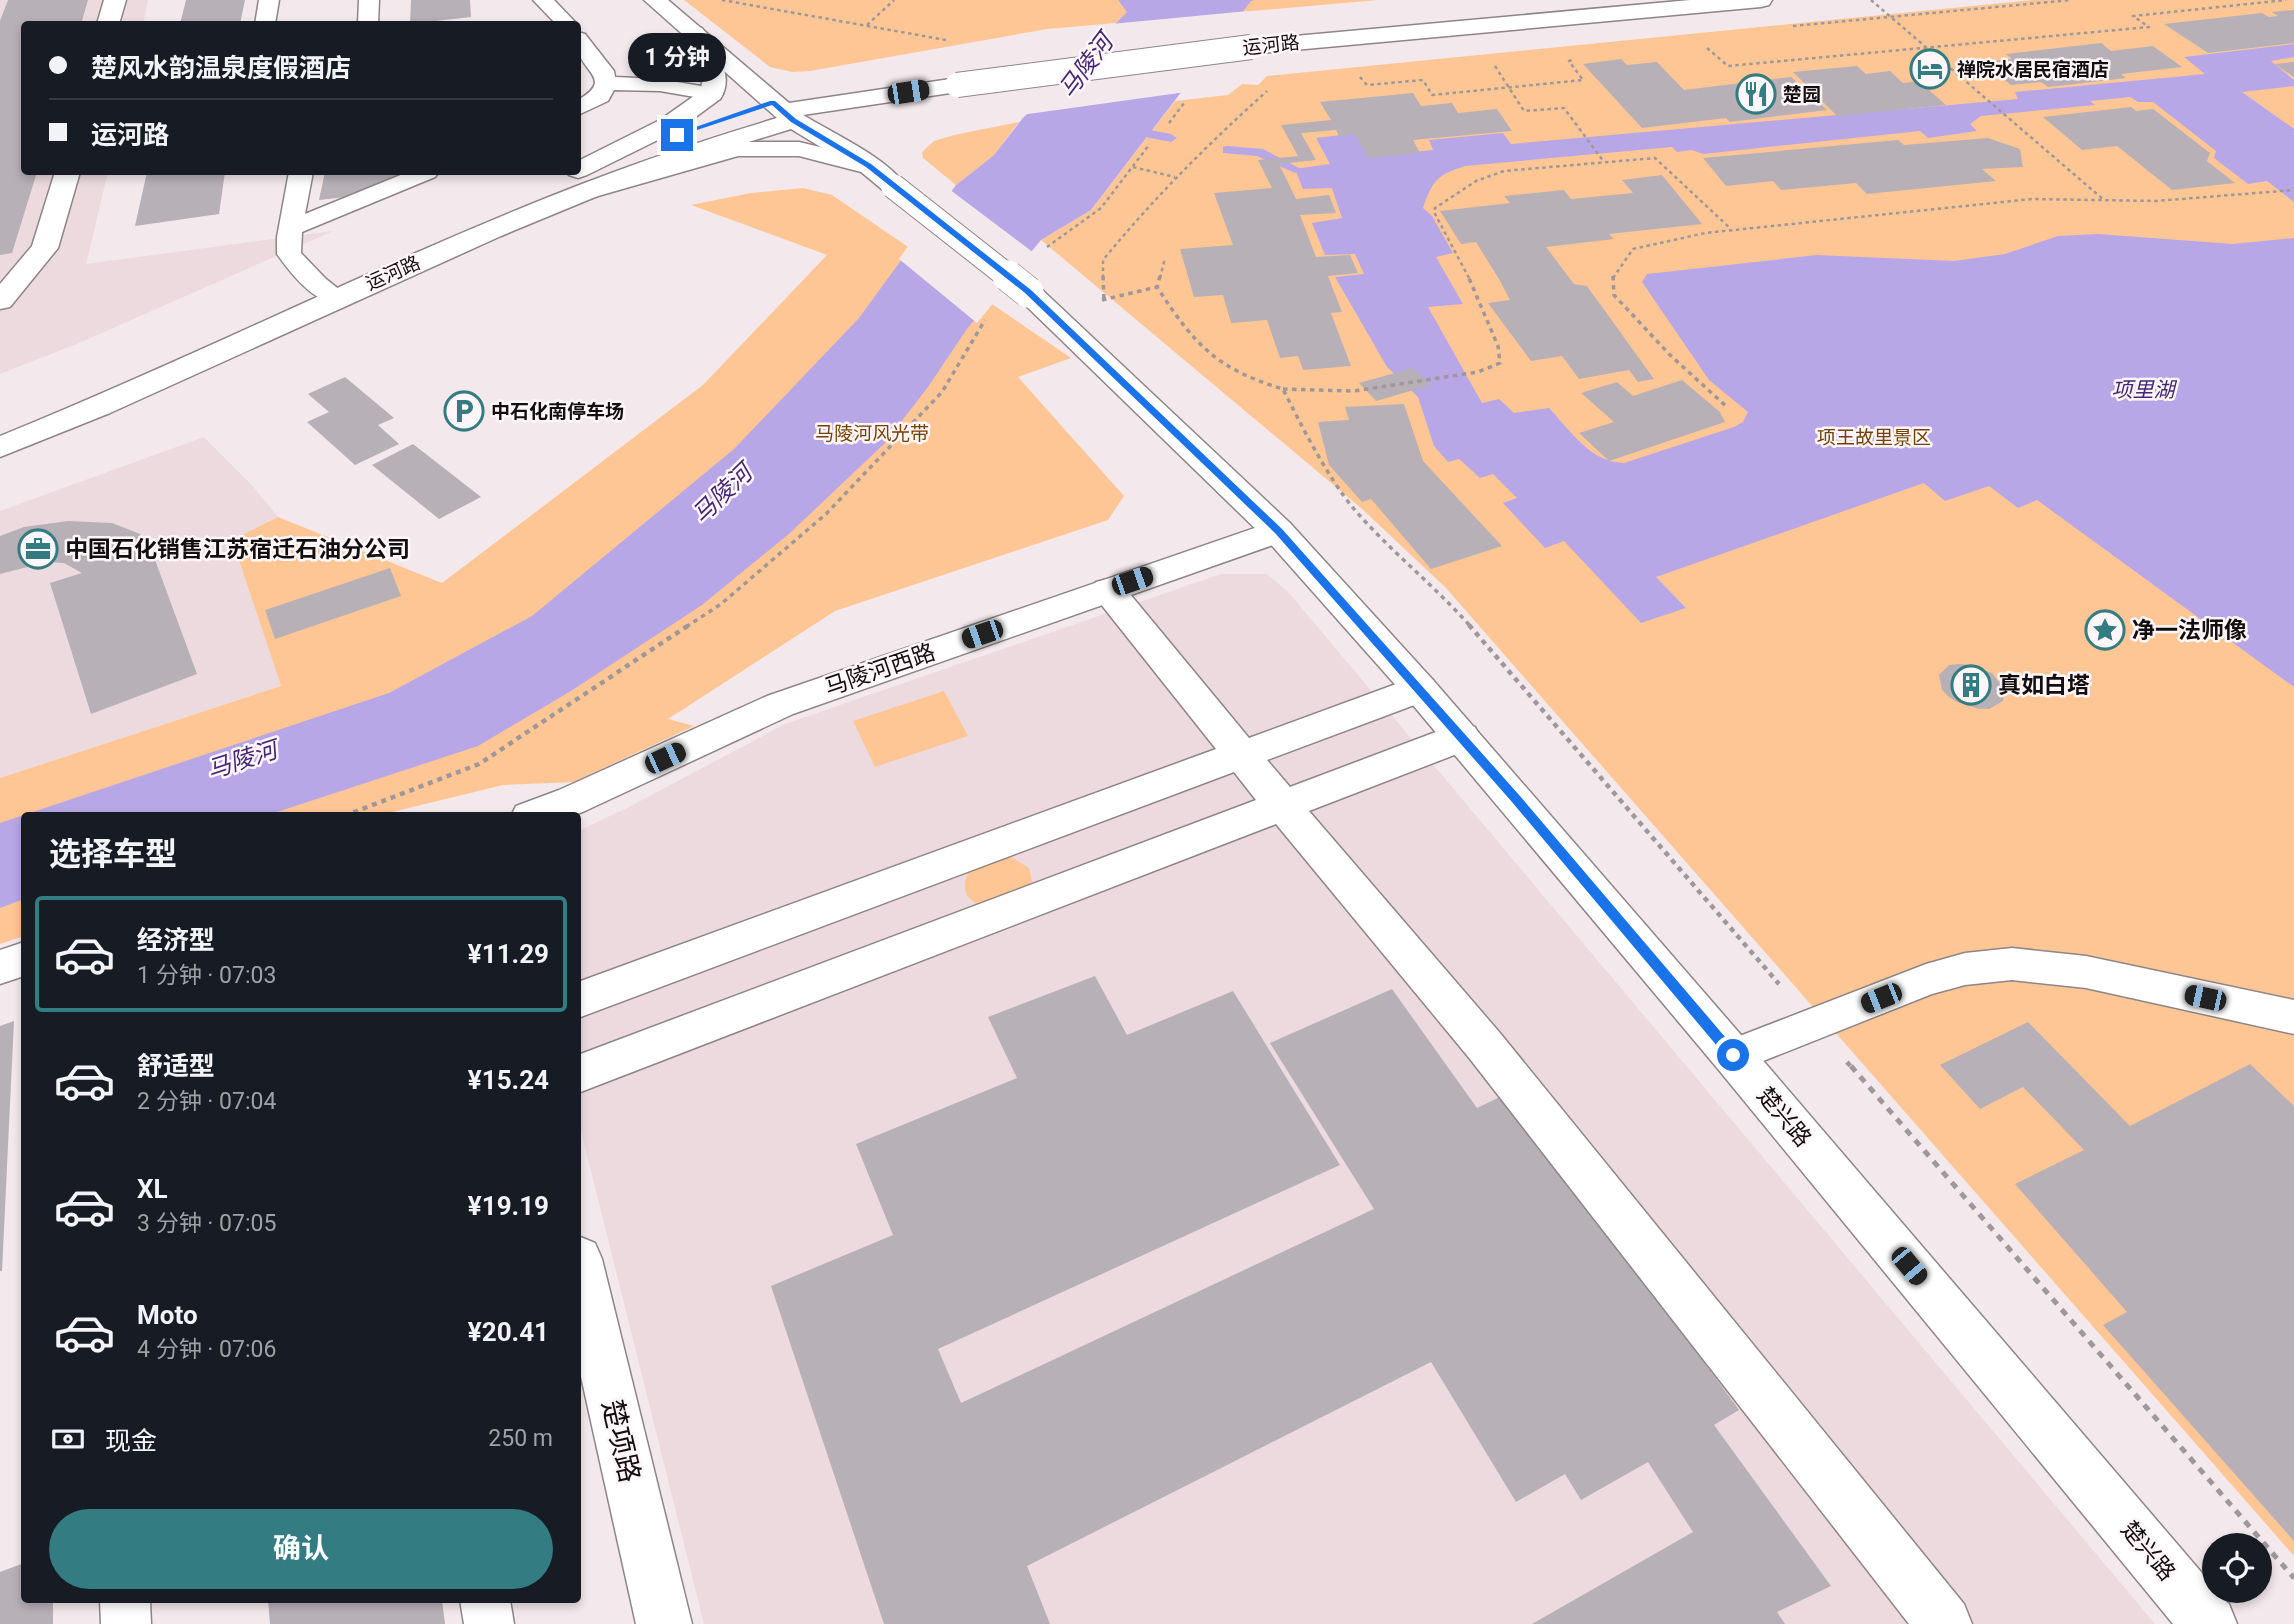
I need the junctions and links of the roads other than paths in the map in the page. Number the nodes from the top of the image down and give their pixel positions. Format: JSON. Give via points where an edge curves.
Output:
{"nodes":[{"id":1,"x":116,"y":0,"type":"edge"},
{"id":2,"x":269,"y":0,"type":"edge"},
{"id":3,"x":369,"y":0,"type":"edge"},
{"id":4,"x":542,"y":0,"type":"edge"},
{"id":5,"x":655,"y":0,"type":"edge"},
{"id":6,"x":1761,"y":0,"type":"edge"},
{"id":7,"x":109,"y":21,"type":"edge"},
{"id":8,"x":266,"y":21,"type":"edge"},
{"id":9,"x":368,"y":21,"type":"edge"},
{"id":10,"x":564,"y":21,"type":"edge"},
{"id":11,"x":694,"y":33,"type":"junction"},
{"id":12,"x":581,"y":42,"type":"edge"},
{"id":13,"x":607,"y":83,"type":"junction"},
{"id":14,"x":712,"y":94,"type":"junction"},
{"id":15,"x":581,"y":108,"type":"edge"},
{"id":16,"x":784,"y":111,"type":"junction"},
{"id":17,"x":869,"y":166,"type":"junction"},
{"id":18,"x":581,"y":174,"type":"edge"},
{"id":19,"x":66,"y":175,"type":"edge"},
{"id":20,"x":301,"y":175,"type":"edge"},
{"id":21,"x":420,"y":175,"type":"edge"},
{"id":22,"x":574,"y":178,"type":"edge"},
{"id":23,"x":290,"y":228,"type":"junction"},
{"id":24,"x":327,"y":291,"type":"junction"},
{"id":25,"x":0,"y":301,"type":"edge"},
{"id":26,"x":0,"y":421,"type":"edge"},
{"id":27,"x":0,"y":447,"type":"edge"},
{"id":28,"x":1278,"y":531,"type":"junction"},
{"id":29,"x":1108,"y":590,"type":"junction"},
{"id":30,"x":1420,"y":689,"type":"junction"},
{"id":31,"x":1462,"y":737,"type":"junction"},
{"id":32,"x":1242,"y":755,"type":"junction"},
{"id":33,"x":1283,"y":806,"type":"junction"},
{"id":34,"x":541,"y":812,"type":"edge"},
{"id":35,"x":21,"y":959,"type":"edge"},
{"id":36,"x":0,"y":967,"type":"edge"},
{"id":37,"x":581,"y":999,"type":"edge"},
{"id":38,"x":2294,"y":1017,"type":"edge"},
{"id":39,"x":1733,"y":1055,"type":"junction"},
{"id":40,"x":581,"y":1073,"type":"edge"},
{"id":41,"x":581,"y":1272,"type":"edge"},
{"id":42,"x":125,"y":1603,"type":"edge"},
{"id":43,"x":486,"y":1603,"type":"edge"},
{"id":44,"x":126,"y":1624,"type":"edge"},
{"id":45,"x":489,"y":1624,"type":"edge"},
{"id":46,"x":664,"y":1624,"type":"edge"},
{"id":47,"x":1944,"y":1624,"type":"edge"},
{"id":48,"x":2209,"y":1624,"type":"edge"}],
"edges":[{"from":1,"to":7,"type":"street"},
{"from":2,"to":8,"type":"lane"},
{"from":3,"to":9,"type":"lane"},
{"from":4,"to":10,"type":"lane"},
{"from":5,"to":11,"type":"street"},
{"from":6,"to":16,"type":"street","name":"运河路","bridge":true,"via":[[1251,47]]},
{"from":11,"to":14,"type":"street","via":[[715,73]]},
{"from":11,"to":16,"type":"street","name":"楚兴路"},
{"from":12,"to":13,"type":"lane"},
{"from":13,"to":14,"type":"lane","via":[[660,85]]},
{"from":13,"to":15,"type":"lane","via":[[600,96]]},
{"from":14,"to":18,"type":"street","via":[[669,125]]},
{"from":16,"to":17,"type":"street","name":"楚兴路"},
{"from":16,"to":22,"type":"street","name":"运河路","via":[[738,136]]},
{"from":17,"to":22,"type":"street","via":[[799,149],[738,149]]},
{"from":17,"to":28,"type":"street","name":"楚兴路","bridge":true,"via":[[1028,292]]},
{"from":19,"to":25,"type":"street","via":[[45,248]]},
{"from":20,"to":23,"type":"lane"},
{"from":21,"to":23,"type":"lane"},
{"from":22,"to":24,"type":"street","name":"运河路","via":[[534,211]]},
{"from":23,"to":24,"type":"lane","via":[[289,254]]},
{"from":24,"to":26,"type":"street","name":"运河路"},
{"from":24,"to":27,"type":"street","name":"运河路","via":[[94,409]]},
{"from":28,"to":29,"type":"street","name":"马陵河西路"},
{"from":28,"to":30,"type":"street","name":"楚兴路"},
{"from":29,"to":32,"type":"street"},
{"from":29,"to":34,"type":"street","name":"马陵河西路","via":[[780,705]]},
{"from":30,"to":31,"type":"street","name":"楚兴路"},
{"from":30,"to":32,"type":"street"},
{"from":31,"to":33,"type":"street"},
{"from":31,"to":39,"type":"street","name":"楚兴路"},
{"from":32,"to":33,"type":"street"},
{"from":32,"to":37,"type":"street"},
{"from":33,"to":40,"type":"street"},
{"from":33,"to":47,"type":"street","via":[[1485,1046]]},
{"from":35,"to":36,"type":"street"},
{"from":38,"to":39,"type":"lane","via":[[2086,972],[2012,964],[1965,969],[1926,980]]},
{"from":39,"to":48,"type":"street","name":"楚兴路"},
{"from":41,"to":46,"type":"street","name":"楚项路"},
{"from":42,"to":44,"type":"lane"},
{"from":43,"to":45,"type":"lane"}]}
